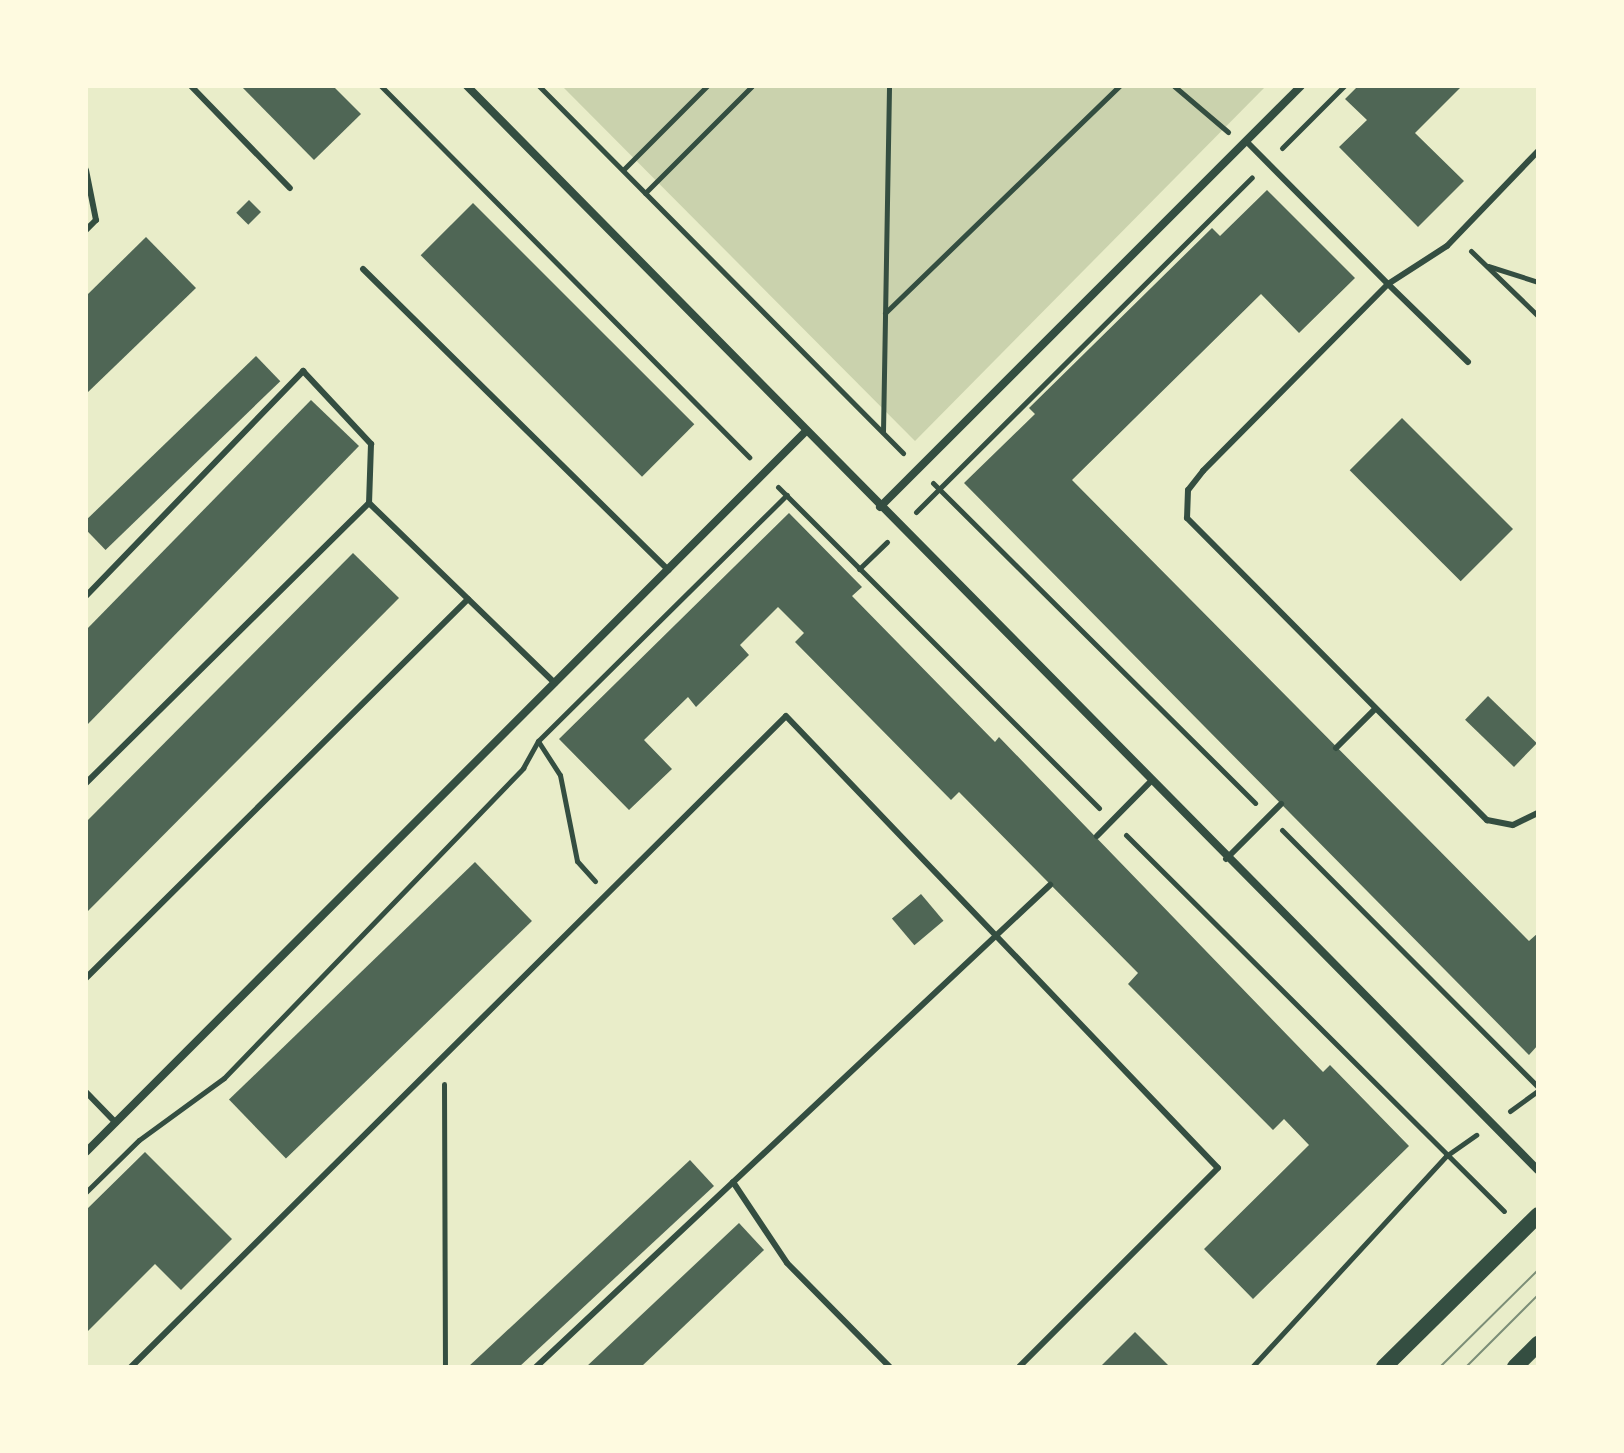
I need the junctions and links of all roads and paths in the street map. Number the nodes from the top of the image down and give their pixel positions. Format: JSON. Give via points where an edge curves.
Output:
{"nodes":[{"id":1,"x":191,"y":86,"type":"edge"},
{"id":2,"x":381,"y":86,"type":"edge"},
{"id":3,"x":467,"y":86,"type":"edge"},
{"id":4,"x":539,"y":86,"type":"edge"},
{"id":5,"x":707,"y":86,"type":"edge"},
{"id":6,"x":752,"y":86,"type":"edge"},
{"id":7,"x":889,"y":86,"type":"edge"},
{"id":8,"x":1119,"y":86,"type":"edge"},
{"id":9,"x":1174,"y":86,"type":"edge"},
{"id":10,"x":1301,"y":86,"type":"edge"},
{"id":11,"x":1344,"y":86,"type":"edge"},
{"id":12,"x":1214,"y":124,"type":"dead end"},
{"id":13,"x":1246,"y":141,"type":"junction"},
{"id":14,"x":1538,"y":151,"type":"edge"},
{"id":15,"x":1268,"y":162,"type":"junction"},
{"id":16,"x":86,"y":170,"type":"edge"},
{"id":17,"x":623,"y":170,"type":"junction"},
{"id":18,"x":290,"y":188,"type":"dead end"},
{"id":19,"x":645,"y":193,"type":"junction"},
{"id":20,"x":86,"y":230,"type":"edge"},
{"id":21,"x":1447,"y":246,"type":"junction"},
{"id":22,"x":1487,"y":266,"type":"junction"},
{"id":23,"x":363,"y":269,"type":"dead end"},
{"id":24,"x":1538,"y":282,"type":"edge"},
{"id":25,"x":1388,"y":284,"type":"junction"},
{"id":26,"x":884,"y":314,"type":"junction"},
{"id":27,"x":1538,"y":316,"type":"edge"},
{"id":28,"x":1468,"y":362,"type":"dead end"},
{"id":29,"x":806,"y":431,"type":"junction"},
{"id":30,"x":883,"y":432,"type":"junction"},
{"id":31,"x":918,"y":468,"type":"junction"},
{"id":32,"x":765,"y":473,"type":"junction"},
{"id":33,"x":939,"y":489,"type":"junction"},
{"id":34,"x":787,"y":495,"type":"junction"},
{"id":35,"x":369,"y":503,"type":"junction"},
{"id":36,"x":880,"y":507,"type":"junction"},
{"id":37,"x":901,"y":528,"type":"junction"},
{"id":38,"x":859,"y":569,"type":"junction"},
{"id":39,"x":668,"y":570,"type":"junction"},
{"id":40,"x":86,"y":596,"type":"edge"},
{"id":41,"x":468,"y":599,"type":"junction"},
{"id":42,"x":555,"y":683,"type":"junction"},
{"id":43,"x":1375,"y":709,"type":"junction"},
{"id":44,"x":538,"y":741,"type":"junction"},
{"id":45,"x":1336,"y":748,"type":"dead end"},
{"id":46,"x":1150,"y":782,"type":"junction"},
{"id":47,"x":86,"y":783,"type":"edge"},
{"id":48,"x":1281,"y":804,"type":"dead end"},
{"id":49,"x":1538,"y":813,"type":"edge"},
{"id":50,"x":1268,"y":816,"type":"junction"},
{"id":51,"x":1112,"y":821,"type":"junction"},
{"id":52,"x":1097,"y":836,"type":"dead end"},
{"id":53,"x":1226,"y":859,"type":"junction"},
{"id":54,"x":1050,"y":885,"type":"dead end"},
{"id":55,"x":607,"y":895,"type":"junction"},
{"id":56,"x":999,"y":934,"type":"junction"},
{"id":57,"x":86,"y":978,"type":"edge"},
{"id":58,"x":444,"y":1058,"type":"junction"},
{"id":59,"x":1538,"y":1089,"type":"edge"},
{"id":60,"x":86,"y":1092,"type":"edge"},
{"id":61,"x":116,"y":1123,"type":"junction"},
{"id":62,"x":1491,"y":1125,"type":"junction"},
{"id":63,"x":86,"y":1152,"type":"edge"},
{"id":64,"x":1446,"y":1156,"type":"junction"},
{"id":65,"x":1538,"y":1170,"type":"edge"},
{"id":66,"x":733,"y":1182,"type":"junction"},
{"id":67,"x":86,"y":1192,"type":"edge"},
{"id":68,"x":1538,"y":1215,"type":"edge"},
{"id":69,"x":1523,"y":1230,"type":"junction"},
{"id":70,"x":1538,"y":1344,"type":"edge"},
{"id":71,"x":131,"y":1367,"type":"edge"},
{"id":72,"x":445,"y":1367,"type":"edge"},
{"id":73,"x":536,"y":1367,"type":"edge"},
{"id":74,"x":890,"y":1367,"type":"edge"},
{"id":75,"x":1019,"y":1367,"type":"edge"},
{"id":76,"x":1252,"y":1367,"type":"edge"},
{"id":77,"x":1384,"y":1367,"type":"edge"},
{"id":78,"x":1515,"y":1367,"type":"edge"}],
"edges":[{"from":1,"to":18,"type":"lane"},
{"from":2,"to":32,"type":"path"},
{"from":3,"to":29,"type":"street"},
{"from":4,"to":17,"type":"path"},
{"from":5,"to":17,"type":"path"},
{"from":6,"to":19,"type":"path"},
{"from":7,"to":26,"type":"path"},
{"from":8,"to":26,"type":"path"},
{"from":9,"to":12,"type":"path"},
{"from":10,"to":13,"type":"street"},
{"from":11,"to":15,"type":"path"},
{"from":13,"to":15,"type":"lane"},
{"from":13,"to":31,"type":"street"},
{"from":14,"to":21,"type":"lane"},
{"from":15,"to":25,"type":"lane"},
{"from":15,"to":33,"type":"path"},
{"from":16,"to":20,"type":"lane","via":[[96,220]]},
{"from":17,"to":19,"type":"path"},
{"from":19,"to":30,"type":"path"},
{"from":21,"to":22,"type":"path","via":[[1469,249]]},
{"from":21,"to":25,"type":"lane"},
{"from":22,"to":24,"type":"path"},
{"from":22,"to":27,"type":"path"},
{"from":23,"to":39,"type":"lane"},
{"from":25,"to":28,"type":"lane"},
{"from":25,"to":43,"type":"lane","via":[[1203,471],[1188,490],[1187,518]]},
{"from":26,"to":30,"type":"path"},
{"from":29,"to":32,"type":"street"},
{"from":29,"to":36,"type":"street"},
{"from":30,"to":31,"type":"path"},
{"from":31,"to":33,"type":"path"},
{"from":31,"to":36,"type":"street"},
{"from":32,"to":34,"type":"path"},
{"from":32,"to":39,"type":"street"},
{"from":33,"to":37,"type":"path"},
{"from":33,"to":50,"type":"path"},
{"from":34,"to":38,"type":"path"},
{"from":34,"to":44,"type":"path"},
{"from":35,"to":40,"type":"lane","via":[[371,444],[303,371]]},
{"from":35,"to":41,"type":"lane"},
{"from":35,"to":47,"type":"lane"},
{"from":36,"to":37,"type":"street"},
{"from":37,"to":38,"type":"path"},
{"from":37,"to":46,"type":"street"},
{"from":38,"to":51,"type":"path"},
{"from":39,"to":42,"type":"street"},
{"from":41,"to":42,"type":"lane"},
{"from":41,"to":57,"type":"lane"},
{"from":42,"to":61,"type":"street"},
{"from":43,"to":45,"type":"lane"},
{"from":43,"to":49,"type":"lane","via":[[1487,820],[1513,825]]},
{"from":44,"to":55,"type":"path","via":[[560,775],[577,861]]},
{"from":44,"to":67,"type":"path","via":[[523,768],[224,1078],[139,1140]]},
{"from":46,"to":51,"type":"lane"},
{"from":46,"to":53,"type":"street"},
{"from":48,"to":50,"type":"lane"},
{"from":50,"to":53,"type":"lane"},
{"from":50,"to":59,"type":"path"},
{"from":51,"to":52,"type":"lane"},
{"from":51,"to":64,"type":"path"},
{"from":53,"to":62,"type":"street"},
{"from":54,"to":56,"type":"lane"},
{"from":55,"to":56,"type":"lane","via":[[786,716]]},
{"from":55,"to":58,"type":"lane"},
{"from":56,"to":66,"type":"lane"},
{"from":56,"to":75,"type":"lane","via":[[1218,1168]]},
{"from":58,"to":71,"type":"lane"},
{"from":58,"to":72,"type":"path"},
{"from":59,"to":62,"type":"path"},
{"from":60,"to":61,"type":"lane"},
{"from":61,"to":63,"type":"street"},
{"from":62,"to":64,"type":"path"},
{"from":62,"to":65,"type":"street"},
{"from":64,"to":69,"type":"path"},
{"from":64,"to":76,"type":"path"},
{"from":66,"to":73,"type":"lane"},
{"from":66,"to":74,"type":"lane","via":[[787,1263]]},
{"from":68,"to":69,"type":"main road"},
{"from":69,"to":77,"type":"main road"},
{"from":70,"to":78,"type":"main road"}]}
